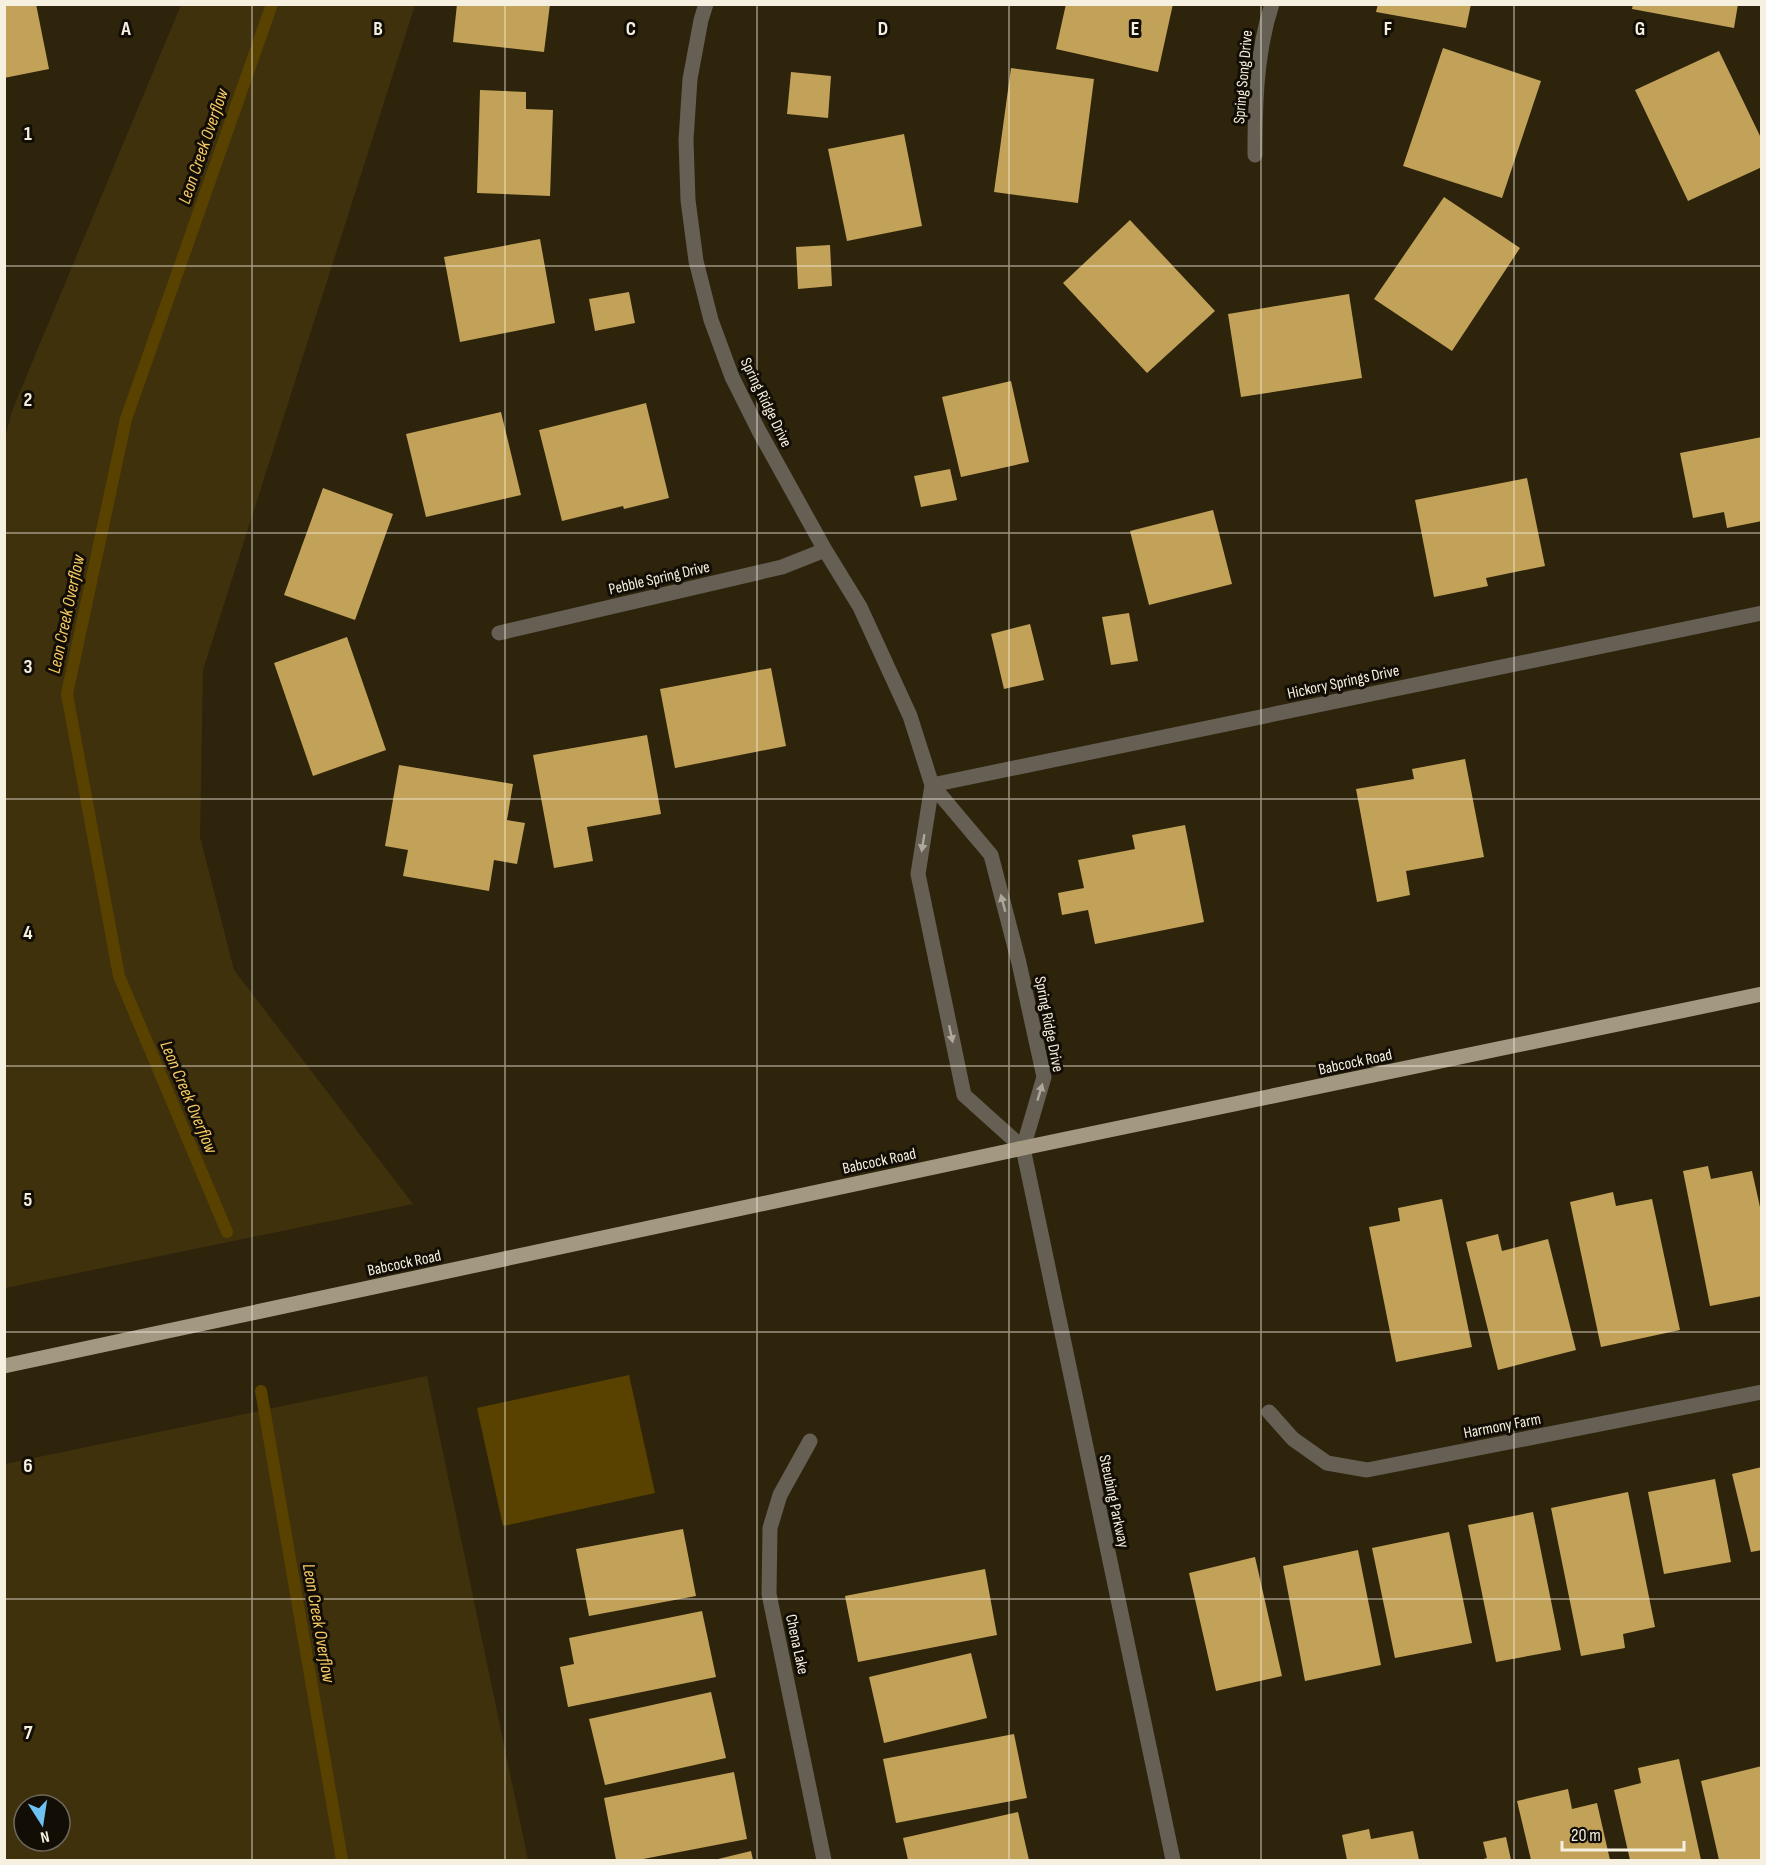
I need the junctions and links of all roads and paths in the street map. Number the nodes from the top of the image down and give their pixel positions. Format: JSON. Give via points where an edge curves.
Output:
{"nodes":[{"id":1,"x":706,"y":4,"type":"edge"},
{"id":2,"x":1272,"y":4,"type":"edge"},
{"id":3,"x":1256,"y":154,"type":"dead end"},
{"id":4,"x":825,"y":550,"type":"junction"},
{"id":5,"x":1761,"y":613,"type":"edge"},
{"id":6,"x":499,"y":633,"type":"dead end"},
{"id":7,"x":932,"y":785,"type":"junction"},
{"id":8,"x":1761,"y":994,"type":"edge"},
{"id":9,"x":1023,"y":1148,"type":"junction"},
{"id":10,"x":4,"y":1366,"type":"edge"},
{"id":11,"x":1761,"y":1392,"type":"edge"},
{"id":12,"x":1269,"y":1412,"type":"dead end"},
{"id":13,"x":810,"y":1441,"type":"dead end"},
{"id":14,"x":824,"y":1860,"type":"edge"},
{"id":15,"x":1173,"y":1860,"type":"edge"}],
"edges":[{"from":1,"to":4,"type":"street","name":"Spring Ridge Drive","via":[[690,80],[686,140],[696,261],[711,320],[732,377]]},
{"from":2,"to":3,"type":"street","name":"Spring Song Drive","via":[[1263,29],[1255,100]]},
{"from":4,"to":6,"type":"street","name":"Pebble Spring Drive","via":[[782,567]]},
{"from":4,"to":7,"type":"street","name":"Spring Ridge Drive","via":[[860,607],[905,706]]},
{"from":5,"to":7,"type":"street","name":"Hickory Springs Drive"},
{"from":9,"to":7,"type":"street","name":"Spring Ridge Drive","one_way":true,"via":[[1044,1077],[1019,963],[991,855]]},
{"from":7,"to":9,"type":"street","name":"Spring Ridge Drive","one_way":true,"via":[[918,874],[963,1095]]},
{"from":8,"to":9,"type":"main road","name":"Babcock Road"},
{"from":9,"to":10,"type":"main road","name":"Babcock Road"},
{"from":9,"to":15,"type":"street","name":"Steubing Parkway"},
{"from":11,"to":12,"type":"street","name":"Harmony Farm","via":[[1367,1470],[1327,1463],[1293,1439]]},
{"from":13,"to":14,"type":"street","name":"Chena Lake","via":[[780,1495],[770,1528],[770,1594]]}]}
